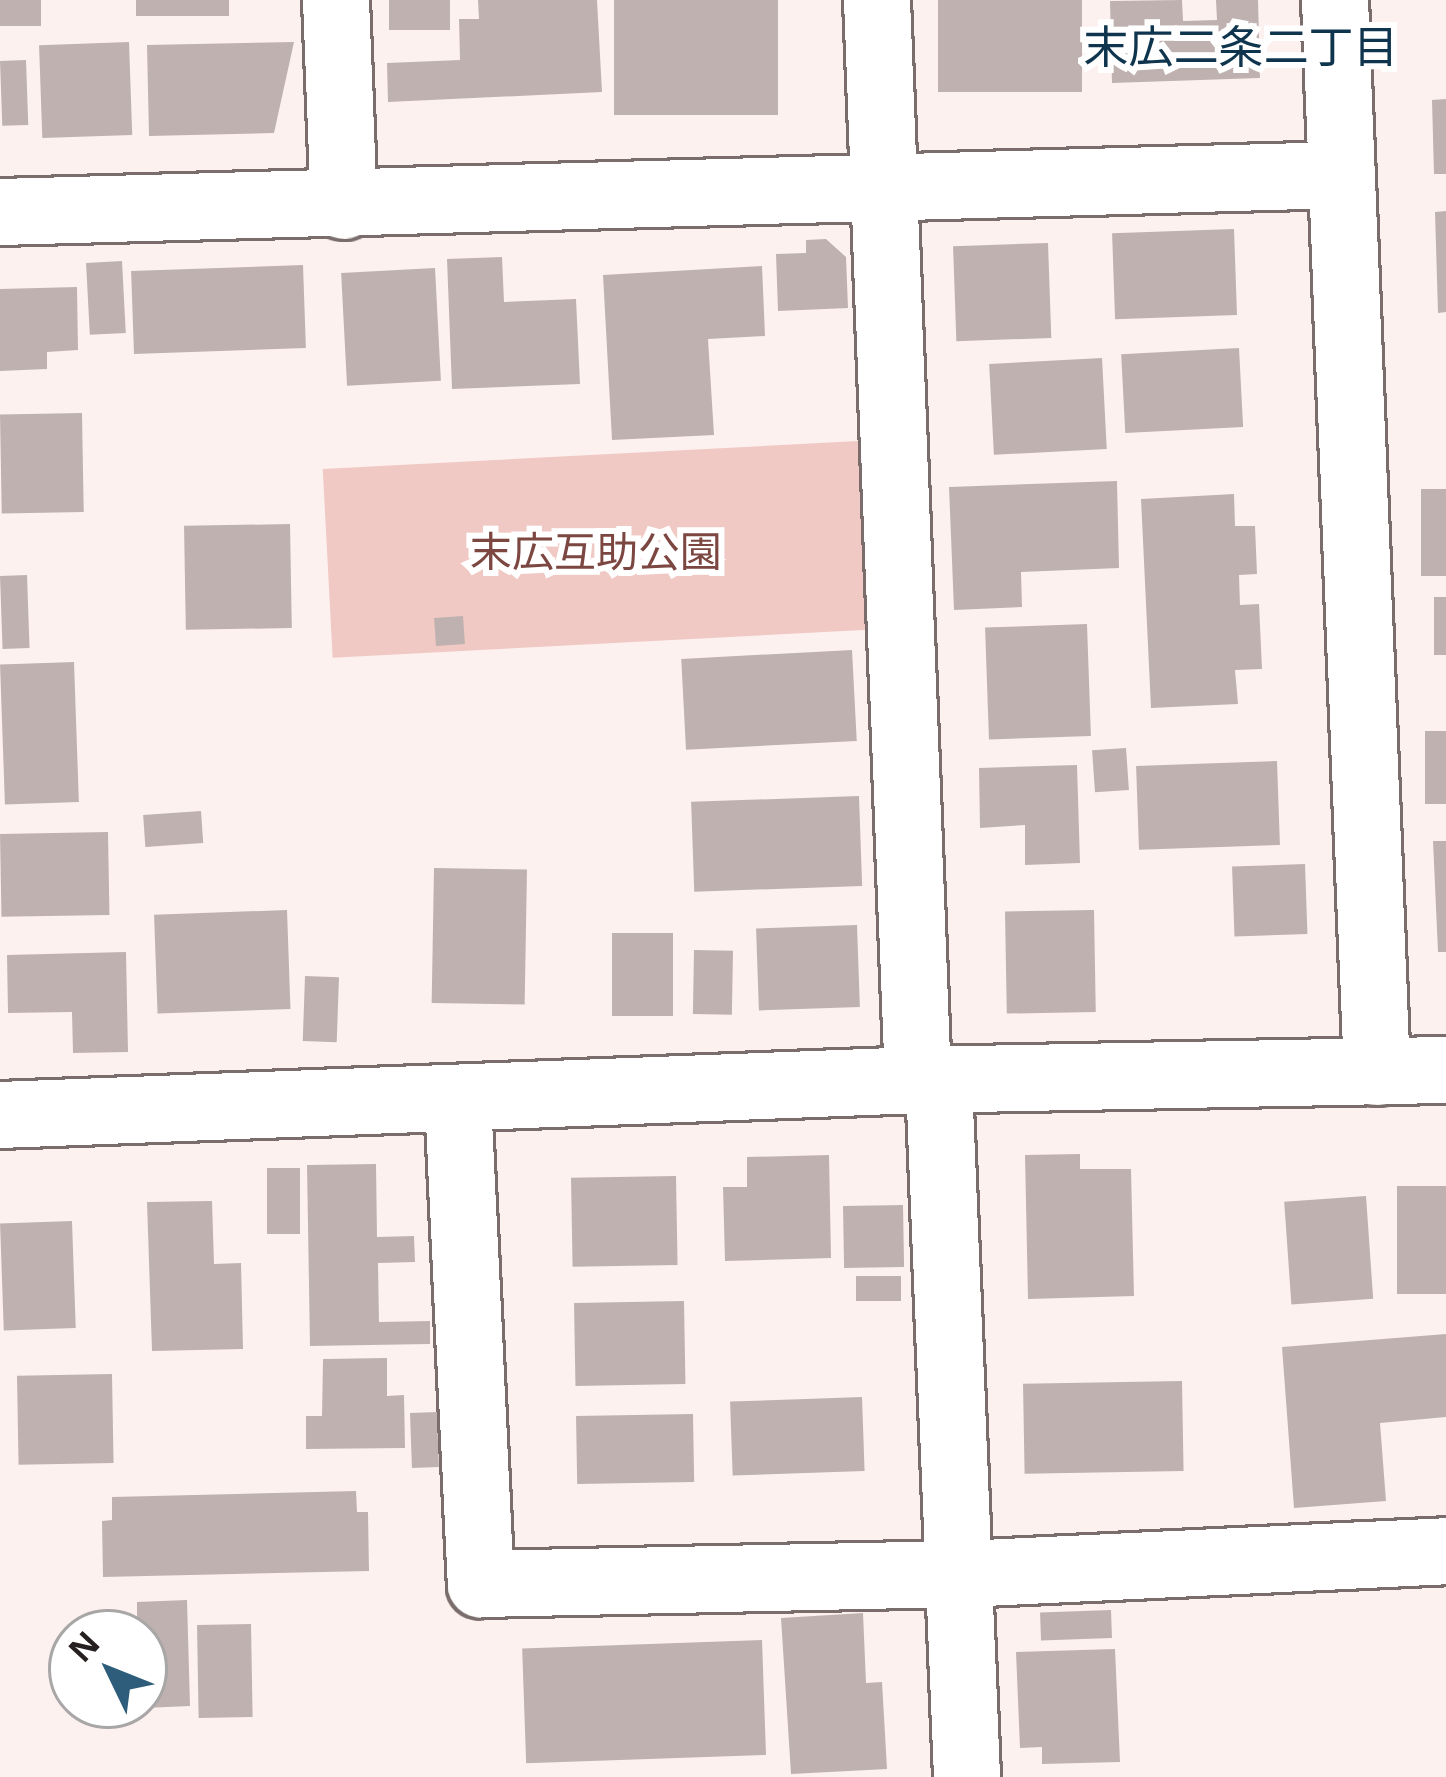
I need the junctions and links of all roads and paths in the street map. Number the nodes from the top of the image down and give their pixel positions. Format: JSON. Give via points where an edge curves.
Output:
{"nodes":[{"id":1,"x":336,"y":0,"type":"edge"},
{"id":2,"x":878,"y":0,"type":"edge"},
{"id":3,"x":1335,"y":0,"type":"edge"},
{"id":4,"x":1340,"y":175,"type":"junction"},
{"id":5,"x":883,"y":190,"type":"junction"},
{"id":6,"x":344,"y":206,"type":"junction"},
{"id":7,"x":0,"y":212,"type":"edge"},
{"id":8,"x":1446,"y":1070,"type":"edge"},
{"id":9,"x":1377,"y":1072,"type":"junction"},
{"id":10,"x":928,"y":1081,"type":"junction"},
{"id":11,"x":458,"y":1100,"type":"junction"},
{"id":12,"x":0,"y":1115,"type":"edge"},
{"id":13,"x":1446,"y":1551,"type":"edge"},
{"id":14,"x":963,"y":1574,"type":"junction"},
{"id":15,"x":967,"y":1777,"type":"edge"}],
"edges":[{"from":1,"to":6,"type":"street"},
{"from":2,"to":5,"type":"street"},
{"from":3,"to":4,"type":"street"},
{"from":4,"to":5,"type":"street"},
{"from":4,"to":9,"type":"street"},
{"from":5,"to":6,"type":"street"},
{"from":5,"to":10,"type":"street"},
{"from":6,"to":7,"type":"street"},
{"from":8,"to":9,"type":"street"},
{"from":9,"to":10,"type":"street"},
{"from":10,"to":11,"type":"street"},
{"from":10,"to":14,"type":"street"},
{"from":11,"to":12,"type":"street"},
{"from":11,"to":14,"type":"street","via":[[481,1584]]},
{"from":13,"to":14,"type":"street"},
{"from":14,"to":15,"type":"street"}]}
